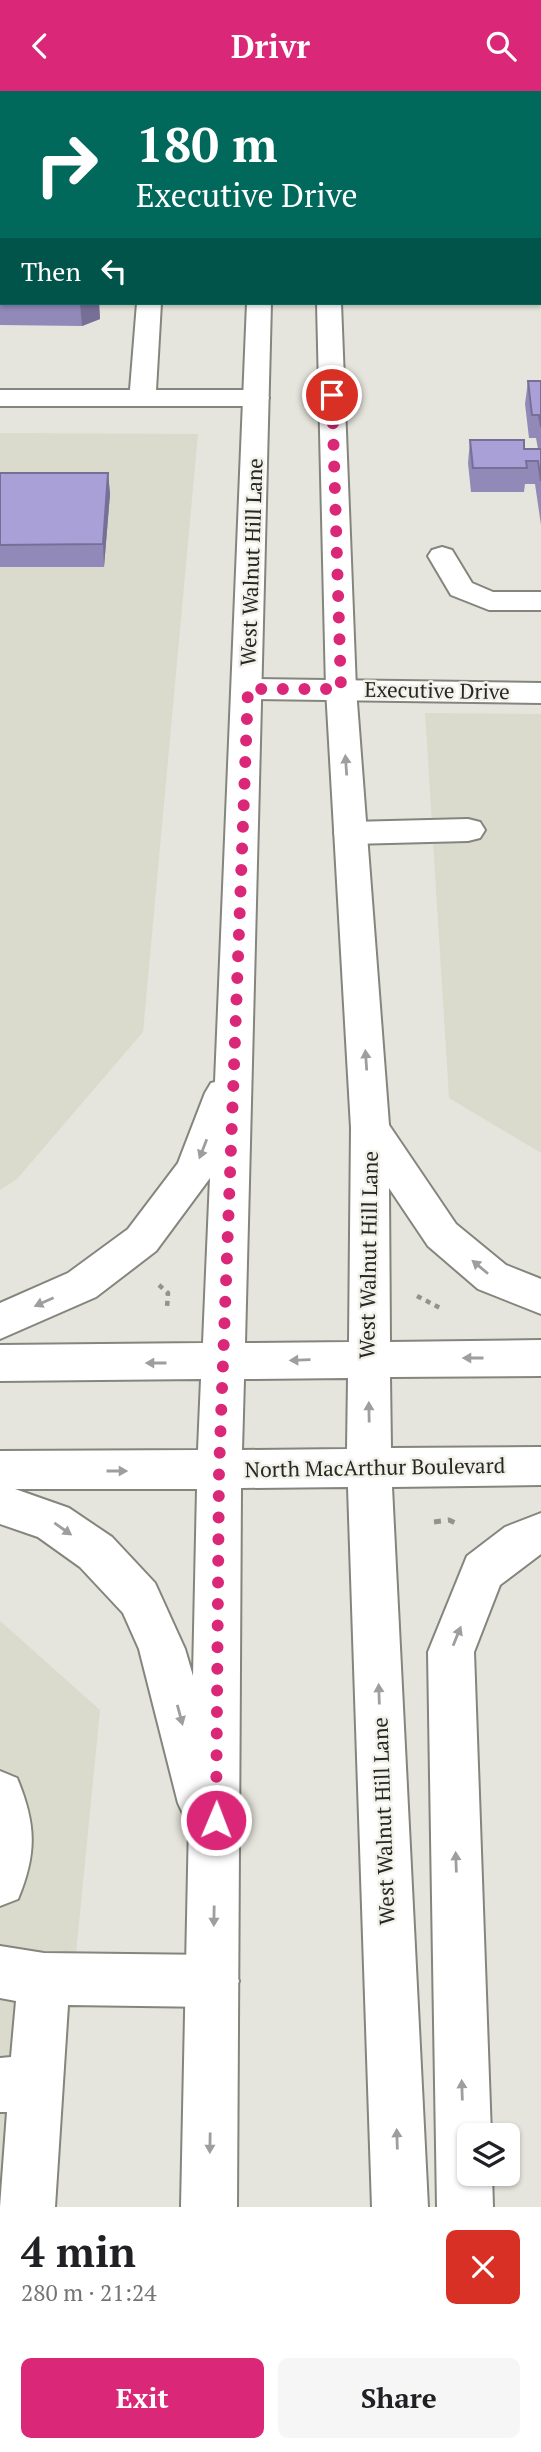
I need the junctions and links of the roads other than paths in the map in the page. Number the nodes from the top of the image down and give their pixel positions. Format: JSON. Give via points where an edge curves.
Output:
{"nodes":[{"id":1,"x":149,"y":305,"type":"edge"},
{"id":2,"x":259,"y":305,"type":"edge"},
{"id":3,"x":330,"y":305,"type":"edge"},
{"id":4,"x":0,"y":398,"type":"edge"},
{"id":5,"x":142,"y":398,"type":"junction"},
{"id":6,"x":256,"y":398,"type":"junction"},
{"id":7,"x":442,"y":556,"type":"dead end"},
{"id":8,"x":541,"y":601,"type":"edge"},
{"id":9,"x":248,"y":689,"type":"junction"},
{"id":10,"x":341,"y":689,"type":"junction"},
{"id":11,"x":541,"y":693,"type":"edge"},
{"id":12,"x":468,"y":830,"type":"dead end"},
{"id":13,"x":351,"y":833,"type":"junction"},
{"id":14,"x":236,"y":1062,"type":"junction"},
{"id":15,"x":370,"y":1128,"type":"junction"},
{"id":16,"x":541,"y":1297,"type":"edge"},
{"id":17,"x":0,"y":1322,"type":"edge"},
{"id":18,"x":368,"y":1358,"type":"junction"},
{"id":19,"x":541,"y":1358,"type":"edge"},
{"id":20,"x":0,"y":1363,"type":"edge"},
{"id":21,"x":224,"y":1363,"type":"junction"},
{"id":22,"x":369,"y":1466,"type":"junction"},
{"id":23,"x":541,"y":1466,"type":"edge"},
{"id":24,"x":0,"y":1470,"type":"edge"},
{"id":25,"x":219,"y":1471,"type":"junction"},
{"id":26,"x":0,"y":1504,"type":"edge"},
{"id":27,"x":541,"y":1533,"type":"edge"},
{"id":28,"x":0,"y":1795,"type":"edge"},
{"id":29,"x":216,"y":1847,"type":"junction"},
{"id":30,"x":0,"y":1881,"type":"edge"},
{"id":31,"x":22,"y":1975,"type":"edge"},
{"id":32,"x":213,"y":1981,"type":"junction"},
{"id":33,"x":18,"y":2084,"type":"edge"},
{"id":34,"x":27,"y":2207,"type":"edge"},
{"id":35,"x":209,"y":2207,"type":"edge"},
{"id":36,"x":400,"y":2207,"type":"edge"},
{"id":37,"x":465,"y":2207,"type":"edge"}],
"edges":[{"from":1,"to":5,"type":"main road"},
{"from":2,"to":6,"type":"main road","name":"West Walnut Hill Lane"},
{"from":3,"to":10,"type":"main road","name":"West Walnut Hill Lane"},
{"from":4,"to":5,"type":"main road"},
{"from":5,"to":6,"type":"main road"},
{"from":6,"to":9,"type":"main road","name":"West Walnut Hill Lane"},
{"from":7,"to":8,"type":"main road","via":[[461,589],[489,601]]},
{"from":9,"to":10,"type":"main road","name":"Executive Drive"},
{"from":9,"to":14,"type":"main road","name":"West Walnut Hill Lane"},
{"from":10,"to":11,"type":"main road","name":"Executive Drive"},
{"from":13,"to":10,"type":"main road","name":"West Walnut Hill Lane","one_way":true},
{"from":12,"to":13,"type":"main road"},
{"from":15,"to":13,"type":"main road","name":"West Walnut Hill Lane","one_way":true},
{"from":14,"to":17,"type":"main road","one_way":true,"via":[[195,1170],[142,1240],[82,1285]]},
{"from":14,"to":21,"type":"main road","name":"West Walnut Hill Lane"},
{"from":16,"to":15,"type":"main road","one_way":true,"via":[[492,1277],[442,1235]]},
{"from":15,"to":18,"type":"main road","name":"West Walnut Hill Lane"},
{"from":19,"to":18,"type":"main road","one_way":true},
{"from":18,"to":21,"type":"main road","one_way":true},
{"from":22,"to":18,"type":"main road","name":"West Walnut Hill Lane","one_way":true},
{"from":21,"to":20,"type":"main road","one_way":true},
{"from":21,"to":25,"type":"main road","name":"West Walnut Hill Lane"},
{"from":22,"to":23,"type":"main road","name":"North MacArthur Boulevard"},
{"from":22,"to":25,"type":"main road","name":"North MacArthur Boulevard"},
{"from":36,"to":22,"type":"main road","name":"West Walnut Hill Lane","one_way":true},
{"from":24,"to":25,"type":"main road","name":"North MacArthur Boulevard","one_way":true},
{"from":25,"to":29,"type":"main road","name":"West Walnut Hill Lane"},
{"from":26,"to":29,"type":"main road","one_way":true,"via":[[52,1522],[96,1552],[139,1598],[162,1649]]},
{"from":37,"to":27,"type":"main road","one_way":true,"via":[[450,1652],[483,1571],[521,1541]]},
{"from":28,"to":30,"type":"main road","via":[[9,1838]]},
{"from":29,"to":32,"type":"main road","name":"West Walnut Hill Lane","one_way":true},
{"from":31,"to":32,"type":"main road"},
{"from":31,"to":33,"type":"main road"},
{"from":32,"to":35,"type":"main road","name":"West Walnut Hill Lane","one_way":true},
{"from":33,"to":34,"type":"main road"}]}
